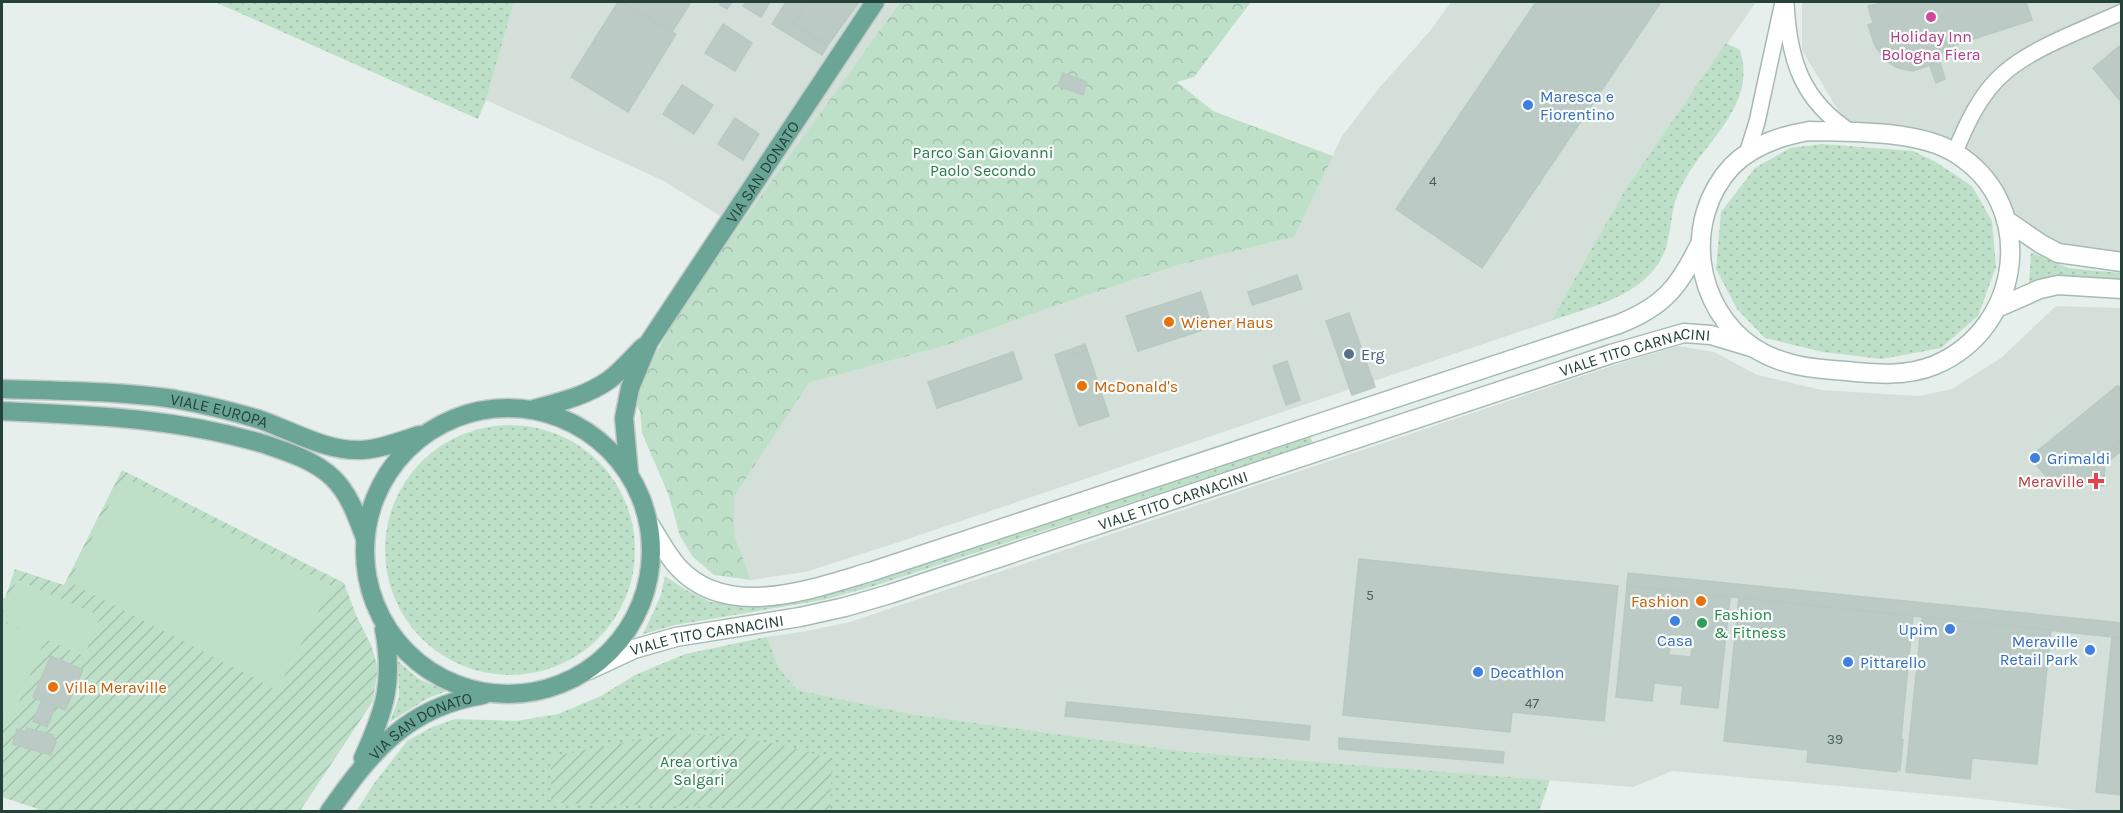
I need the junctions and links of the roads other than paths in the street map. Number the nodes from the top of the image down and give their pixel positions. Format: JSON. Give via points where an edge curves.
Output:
{"nodes":[{"id":1,"x":875,"y":2,"type":"edge"},
{"id":2,"x":1784,"y":2,"type":"edge"},
{"id":3,"x":2121,"y":12,"type":"edge"},
{"id":4,"x":1851,"y":132,"type":"junction"},
{"id":5,"x":1955,"y":152,"type":"junction"},
{"id":6,"x":1747,"y":154,"type":"junction"},
{"id":7,"x":2006,"y":220,"type":"junction"},
{"id":8,"x":1700,"y":244,"type":"junction"},
{"id":9,"x":2121,"y":262,"type":"edge"},
{"id":10,"x":2121,"y":289,"type":"edge"},
{"id":11,"x":1997,"y":308,"type":"junction"},
{"id":12,"x":649,"y":342,"type":"junction"},
{"id":13,"x":1754,"y":348,"type":"junction"},
{"id":14,"x":2,"y":389,"type":"edge"},
{"id":15,"x":531,"y":409,"type":"junction"},
{"id":16,"x":2,"y":411,"type":"edge"},
{"id":17,"x":429,"y":432,"type":"junction"},
{"id":18,"x":629,"y":472,"type":"junction"},
{"id":19,"x":650,"y":525,"type":"junction"},
{"id":20,"x":365,"y":538,"type":"junction"},
{"id":21,"x":383,"y":621,"type":"junction"},
{"id":22,"x":589,"y":670,"type":"junction"},
{"id":23,"x":490,"y":693,"type":"junction"},
{"id":24,"x":358,"y":770,"type":"junction"},
{"id":25,"x":329,"y":812,"type":"edge"}],
"edges":[{"from":1,"to":12,"type":"main road","name":"VIA SAN DONATO"},
{"from":2,"to":4,"type":"street","via":[[1791,46],[1807,91],[1823,111]]},
{"from":2,"to":6,"type":"street"},
{"from":3,"to":5,"type":"street","via":[[2024,58],[2001,75],[1983,96]]},
{"from":4,"to":5,"type":"main road","via":[[1917,138]]},
{"from":4,"to":6,"type":"main road","via":[[1785,135]]},
{"from":5,"to":7,"type":"main road","via":[[1986,179],[1998,196]]},
{"from":6,"to":8,"type":"main road","via":[[1715,190]]},
{"from":7,"to":9,"type":"main road","via":[[2058,253]]},
{"from":7,"to":11,"type":"main road","via":[[2010,268]]},
{"from":8,"to":13,"type":"main road","via":[[1701,269],[1715,307]]},
{"from":8,"to":19,"type":"main road","name":"VIALE TITO CARNACINI","via":[[1675,288],[1657,305],[1619,324],[834,583],[777,595],[720,594],[698,584],[678,568]]},
{"from":10,"to":11,"type":"main road","via":[[2058,285]]},
{"from":11,"to":13,"type":"main road","via":[[1981,332],[1950,357],[1905,373],[1884,375],[1805,368]]},
{"from":12,"to":15,"type":"main road","name":"VIA SAN DONATO","via":[[610,380],[568,400]]},
{"from":12,"to":18,"type":"main road","name":"VIA SAN DONATO","via":[[630,388],[624,418]]},
{"from":13,"to":22,"type":"main road","name":"VIALE TITO CARNACINI","via":[[1710,335],[1684,333],[890,594],[800,617],[676,637],[634,649]]},
{"from":14,"to":17,"type":"main road","name":"VIALE EUROPA","via":[[123,393],[174,399],[257,419],[336,448],[361,450]]},
{"from":15,"to":17,"type":"main road","via":[[478,411]]},
{"from":15,"to":18,"type":"main road","via":[[579,426],[599,439]]},
{"from":16,"to":20,"type":"main road","name":"VIALE EUROPA","via":[[149,419],[199,427],[284,451],[312,462],[334,479],[350,501]]},
{"from":17,"to":20,"type":"main road","via":[[404,453],[384,480]]},
{"from":18,"to":19,"type":"main road"},
{"from":19,"to":22,"type":"main road","via":[[649,582],[640,609],[626,634]]},
{"from":20,"to":21,"type":"main road","via":[[370,592]]},
{"from":21,"to":23,"type":"main road","via":[[415,661],[437,676],[461,687]]},
{"from":21,"to":24,"type":"main road","name":"VIA SAN DONATO","via":[[388,649],[386,702]]},
{"from":22,"to":23,"type":"main road","via":[[540,691]]},
{"from":23,"to":24,"type":"main road","name":"VIA SAN DONATO","via":[[440,705],[416,717]]},
{"from":24,"to":25,"type":"main road","name":"VIA SAN DONATO"}]}
